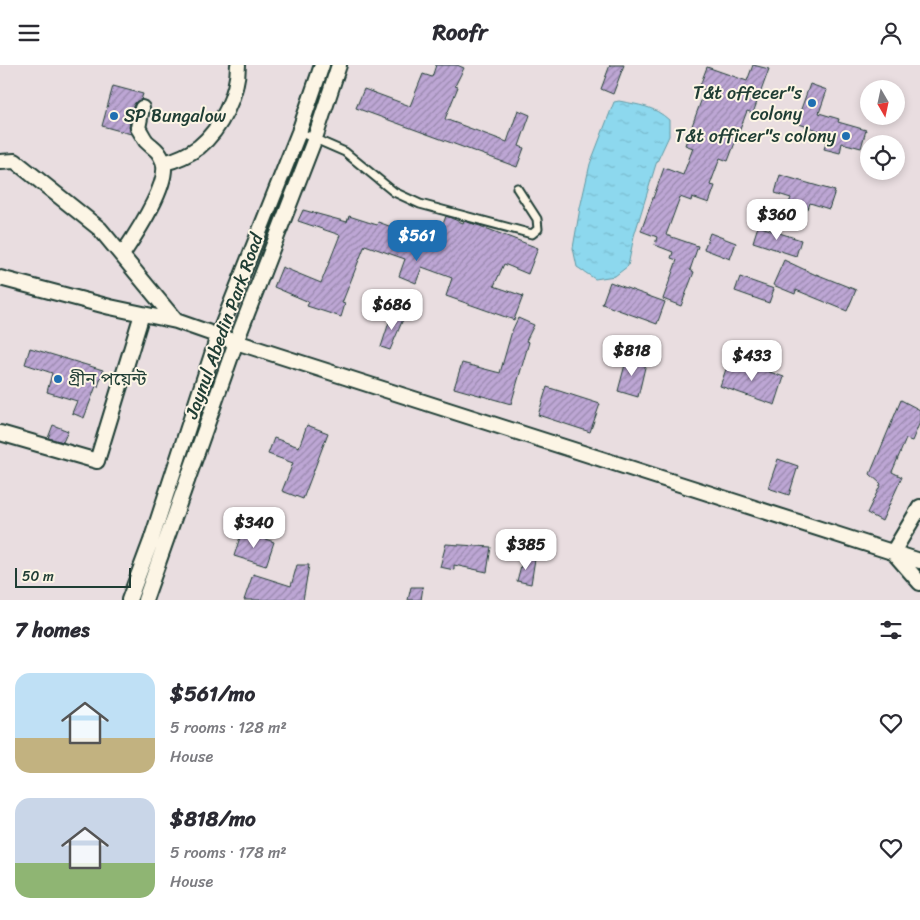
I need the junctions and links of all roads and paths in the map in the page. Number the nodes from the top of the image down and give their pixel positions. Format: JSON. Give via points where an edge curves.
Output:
{"nodes":[{"id":1,"x":238,"y":65,"type":"edge"},
{"id":2,"x":322,"y":65,"type":"edge"},
{"id":3,"x":339,"y":65,"type":"edge"},
{"id":4,"x":142,"y":108,"type":"dead end"},
{"id":5,"x":299,"y":132,"type":"junction"},
{"id":6,"x":314,"y":138,"type":"junction"},
{"id":7,"x":0,"y":162,"type":"edge"},
{"id":8,"x":164,"y":163,"type":"junction"},
{"id":9,"x":517,"y":188,"type":"dead end"},
{"id":10,"x":122,"y":255,"type":"junction"},
{"id":11,"x":1,"y":282,"type":"edge"},
{"id":12,"x":142,"y":314,"type":"junction"},
{"id":13,"x":176,"y":321,"type":"junction"},
{"id":14,"x":218,"y":336,"type":"junction"},
{"id":15,"x":236,"y":342,"type":"junction"},
{"id":16,"x":0,"y":433,"type":"edge"},
{"id":17,"x":920,"y":507,"type":"edge"},
{"id":18,"x":150,"y":541,"type":"junction"},
{"id":19,"x":164,"y":545,"type":"junction"},
{"id":20,"x":893,"y":552,"type":"junction"},
{"id":21,"x":920,"y":561,"type":"edge"},
{"id":22,"x":920,"y":583,"type":"edge"},
{"id":23,"x":129,"y":600,"type":"edge"},
{"id":24,"x":145,"y":600,"type":"edge"}],
"edges":[{"from":1,"to":8,"type":"street","via":[[231,99],[216,130],[199,147],[180,159]]},
{"from":2,"to":5,"type":"street","name":"Jaynul Abedin Park Road"},
{"from":3,"to":6,"type":"street","name":"Jaynul Abedin Park Road"},
{"from":4,"to":8,"type":"street","via":[[138,128]]},
{"from":5,"to":6,"type":"lane"},
{"from":5,"to":14,"type":"street","name":"Jaynul Abedin Park Road"},
{"from":6,"to":9,"type":"lane","via":[[344,152],[394,193],[420,204],[532,234],[538,229],[538,219]]},
{"from":6,"to":15,"type":"street","name":"Jaynul Abedin Park Road"},
{"from":7,"to":10,"type":"street","via":[[15,161],[100,229]]},
{"from":8,"to":10,"type":"street","via":[[162,180],[154,200]]},
{"from":10,"to":13,"type":"street"},
{"from":11,"to":12,"type":"street"},
{"from":12,"to":13,"type":"street"},
{"from":12,"to":16,"type":"street","via":[[97,461]]},
{"from":13,"to":14,"type":"street"},
{"from":14,"to":15,"type":"street"},
{"from":14,"to":18,"type":"street","name":"Jaynul Abedin Park Road"},
{"from":15,"to":19,"type":"street","name":"Jaynul Abedin Park Road"},
{"from":15,"to":20,"type":"street"},
{"from":17,"to":20,"type":"street"},
{"from":18,"to":19,"type":"street"},
{"from":18,"to":23,"type":"street","name":"Jaynul Abedin Park Road"},
{"from":19,"to":24,"type":"street","name":"Jaynul Abedin Park Road"},
{"from":20,"to":21,"type":"street"},
{"from":20,"to":22,"type":"street"}]}
